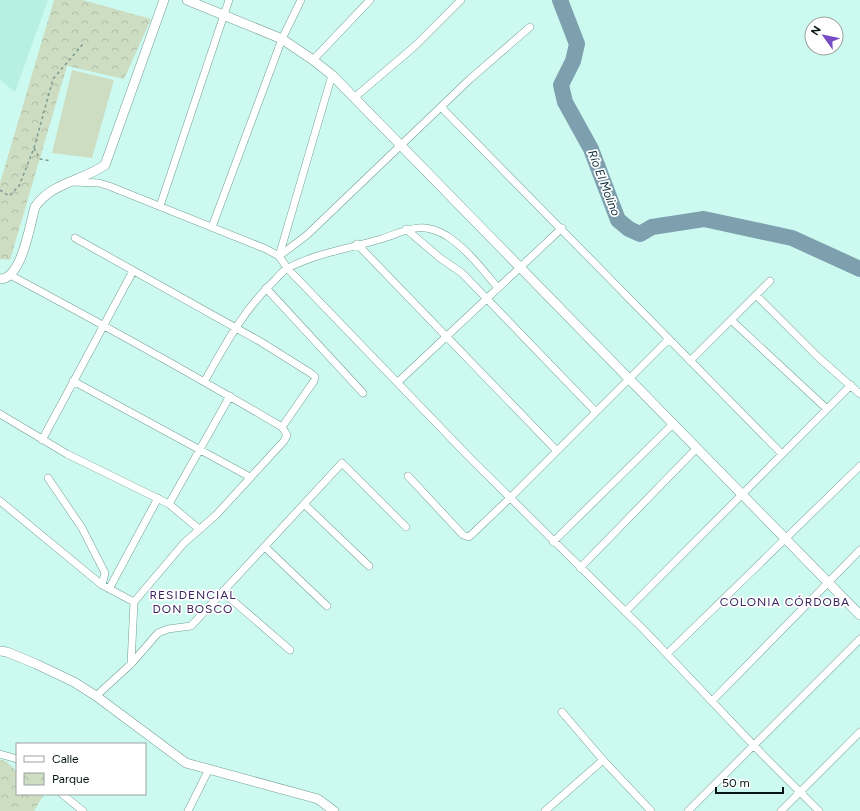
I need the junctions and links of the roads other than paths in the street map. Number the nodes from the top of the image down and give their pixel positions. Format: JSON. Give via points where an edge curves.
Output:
{"nodes":[{"id":1,"x":164,"y":0,"type":"edge"},
{"id":2,"x":187,"y":0,"type":"edge"},
{"id":3,"x":230,"y":0,"type":"edge"},
{"id":4,"x":301,"y":0,"type":"edge"},
{"id":5,"x":370,"y":0,"type":"edge"},
{"id":6,"x":461,"y":0,"type":"edge"},
{"id":7,"x":223,"y":15,"type":"junction"},
{"id":8,"x":530,"y":27,"type":"dead end"},
{"id":9,"x":282,"y":39,"type":"junction"},
{"id":10,"x":313,"y":60,"type":"junction"},
{"id":11,"x":332,"y":75,"type":"junction"},
{"id":12,"x":355,"y":97,"type":"junction"},
{"id":13,"x":441,"y":107,"type":"junction"},
{"id":14,"x":400,"y":145,"type":"junction"},
{"id":15,"x":72,"y":182,"type":"junction"},
{"id":16,"x":160,"y":206,"type":"junction"},
{"id":17,"x":212,"y":227,"type":"junction"},
{"id":18,"x":562,"y":228,"type":"junction"},
{"id":19,"x":406,"y":229,"type":"junction"},
{"id":20,"x":75,"y":238,"type":"dead end"},
{"id":21,"x":357,"y":244,"type":"junction"},
{"id":22,"x":279,"y":256,"type":"junction"},
{"id":23,"x":520,"y":267,"type":"junction"},
{"id":24,"x":287,"y":268,"type":"junction"},
{"id":25,"x":133,"y":271,"type":"junction"},
{"id":26,"x":10,"y":275,"type":"junction"},
{"id":27,"x":0,"y":279,"type":"edge"},
{"id":28,"x":770,"y":281,"type":"dead end"},
{"id":29,"x":266,"y":288,"type":"junction"},
{"id":30,"x":498,"y":288,"type":"junction"},
{"id":31,"x":756,"y":295,"type":"junction"},
{"id":32,"x":488,"y":298,"type":"junction"},
{"id":33,"x":731,"y":320,"type":"junction"},
{"id":34,"x":104,"y":325,"type":"junction"},
{"id":35,"x":234,"y":328,"type":"junction"},
{"id":36,"x":446,"y":337,"type":"junction"},
{"id":37,"x":669,"y":339,"type":"junction"},
{"id":38,"x":690,"y":361,"type":"junction"},
{"id":39,"x":629,"y":379,"type":"junction"},
{"id":40,"x":73,"y":381,"type":"junction"},
{"id":41,"x":204,"y":382,"type":"junction"},
{"id":42,"x":398,"y":382,"type":"junction"},
{"id":43,"x":851,"y":385,"type":"junction"},
{"id":44,"x":363,"y":393,"type":"dead end"},
{"id":45,"x":860,"y":394,"type":"edge"},
{"id":46,"x":230,"y":396,"type":"junction"},
{"id":47,"x":827,"y":409,"type":"junction"},
{"id":48,"x":596,"y":412,"type":"junction"},
{"id":49,"x":0,"y":414,"type":"edge"},
{"id":50,"x":673,"y":424,"type":"junction"},
{"id":51,"x":282,"y":427,"type":"junction"},
{"id":52,"x":42,"y":440,"type":"junction"},
{"id":53,"x":697,"y":448,"type":"junction"},
{"id":54,"x":200,"y":450,"type":"junction"},
{"id":55,"x":557,"y":451,"type":"junction"},
{"id":56,"x":782,"y":454,"type":"junction"},
{"id":57,"x":860,"y":466,"type":"edge"},
{"id":58,"x":408,"y":476,"type":"dead end"},
{"id":59,"x":250,"y":477,"type":"junction"},
{"id":60,"x":48,"y":478,"type":"dead end"},
{"id":61,"x":742,"y":494,"type":"junction"},
{"id":62,"x":158,"y":498,"type":"junction"},
{"id":63,"x":510,"y":498,"type":"junction"},
{"id":64,"x":0,"y":501,"type":"edge"},
{"id":65,"x":169,"y":504,"type":"junction"},
{"id":66,"x":304,"y":504,"type":"junction"},
{"id":67,"x":406,"y":527,"type":"dead end"},
{"id":68,"x":199,"y":529,"type":"junction"},
{"id":69,"x":785,"y":538,"type":"junction"},
{"id":70,"x":553,"y":542,"type":"junction"},
{"id":71,"x":265,"y":547,"type":"junction"},
{"id":72,"x":860,"y":550,"type":"edge"},
{"id":73,"x":369,"y":566,"type":"dead end"},
{"id":74,"x":580,"y":568,"type":"junction"},
{"id":75,"x":828,"y":582,"type":"junction"},
{"id":76,"x":106,"y":587,"type":"junction"},
{"id":77,"x":223,"y":592,"type":"junction"},
{"id":78,"x":134,"y":602,"type":"junction"},
{"id":79,"x":327,"y":606,"type":"dead end"},
{"id":80,"x":625,"y":612,"type":"junction"},
{"id":81,"x":860,"y":615,"type":"edge"},
{"id":82,"x":860,"y":639,"type":"edge"},
{"id":83,"x":290,"y":650,"type":"dead end"},
{"id":84,"x":0,"y":651,"type":"edge"},
{"id":85,"x":667,"y":654,"type":"junction"},
{"id":86,"x":131,"y":664,"type":"junction"},
{"id":87,"x":96,"y":696,"type":"junction"},
{"id":88,"x":712,"y":701,"type":"junction"},
{"id":89,"x":562,"y":712,"type":"dead end"},
{"id":90,"x":860,"y":732,"type":"edge"},
{"id":91,"x":754,"y":746,"type":"junction"},
{"id":92,"x":0,"y":754,"type":"edge"},
{"id":93,"x":16,"y":759,"type":"edge"},
{"id":94,"x":603,"y":760,"type":"junction"},
{"id":95,"x":209,"y":769,"type":"junction"},
{"id":96,"x":800,"y":792,"type":"junction"},
{"id":97,"x":63,"y":795,"type":"edge"},
{"id":98,"x":83,"y":811,"type":"edge"},
{"id":99,"x":188,"y":811,"type":"edge"},
{"id":100,"x":334,"y":811,"type":"edge"},
{"id":101,"x":545,"y":811,"type":"edge"},
{"id":102,"x":651,"y":811,"type":"edge"},
{"id":103,"x":688,"y":811,"type":"edge"},
{"id":104,"x":780,"y":811,"type":"edge"},
{"id":105,"x":820,"y":811,"type":"edge"}],
"edges":[{"from":1,"to":15,"type":"street","via":[[105,165],[94,173]]},
{"from":2,"to":7,"type":"street"},
{"from":3,"to":7,"type":"street"},
{"from":4,"to":9,"type":"street"},
{"from":5,"to":10,"type":"street"},
{"from":6,"to":12,"type":"street","via":[[415,46]]},
{"from":7,"to":9,"type":"street"},
{"from":7,"to":16,"type":"street"},
{"from":8,"to":13,"type":"street"},
{"from":9,"to":10,"type":"street"},
{"from":9,"to":17,"type":"street"},
{"from":10,"to":11,"type":"street"},
{"from":11,"to":12,"type":"street"},
{"from":11,"to":22,"type":"street"},
{"from":12,"to":14,"type":"street"},
{"from":13,"to":14,"type":"street"},
{"from":13,"to":18,"type":"street"},
{"from":14,"to":22,"type":"street","via":[[307,235]]},
{"from":14,"to":23,"type":"street"},
{"from":15,"to":16,"type":"street","via":[[99,183]]},
{"from":15,"to":26,"type":"street","via":[[46,193],[35,207],[22,255]]},
{"from":16,"to":17,"type":"street"},
{"from":17,"to":22,"type":"street"},
{"from":18,"to":23,"type":"street"},
{"from":18,"to":37,"type":"street","via":[[629,301]]},
{"from":19,"to":21,"type":"street","via":[[381,239]]},
{"from":19,"to":30,"type":"street","via":[[418,227],[447,236],[478,263]]},
{"from":19,"to":32,"type":"street","via":[[440,258],[462,272]]},
{"from":20,"to":25,"type":"street"},
{"from":21,"to":24,"type":"street"},
{"from":21,"to":36,"type":"street"},
{"from":22,"to":24,"type":"street"},
{"from":23,"to":30,"type":"street"},
{"from":23,"to":39,"type":"street"},
{"from":24,"to":29,"type":"street"},
{"from":24,"to":42,"type":"street"},
{"from":25,"to":34,"type":"street"},
{"from":25,"to":35,"type":"street"},
{"from":26,"to":27,"type":"street"},
{"from":26,"to":34,"type":"street"},
{"from":28,"to":31,"type":"street"},
{"from":29,"to":35,"type":"street"},
{"from":29,"to":44,"type":"street"},
{"from":30,"to":32,"type":"street"},
{"from":31,"to":33,"type":"street"},
{"from":31,"to":43,"type":"street","via":[[818,357]]},
{"from":32,"to":36,"type":"street"},
{"from":32,"to":48,"type":"street"},
{"from":33,"to":38,"type":"street"},
{"from":33,"to":47,"type":"street"},
{"from":34,"to":40,"type":"street"},
{"from":34,"to":41,"type":"street"},
{"from":35,"to":41,"type":"street"},
{"from":35,"to":51,"type":"street","via":[[315,377]]},
{"from":36,"to":42,"type":"street"},
{"from":36,"to":55,"type":"street"},
{"from":37,"to":38,"type":"street"},
{"from":37,"to":39,"type":"street"},
{"from":38,"to":56,"type":"street"},
{"from":39,"to":48,"type":"street"},
{"from":39,"to":50,"type":"street"},
{"from":40,"to":52,"type":"street"},
{"from":40,"to":54,"type":"street"},
{"from":41,"to":46,"type":"street"},
{"from":42,"to":63,"type":"street"},
{"from":43,"to":45,"type":"street"},
{"from":43,"to":47,"type":"street"},
{"from":46,"to":51,"type":"street"},
{"from":46,"to":54,"type":"street"},
{"from":47,"to":56,"type":"street"},
{"from":48,"to":55,"type":"street"},
{"from":49,"to":52,"type":"street"},
{"from":50,"to":53,"type":"street"},
{"from":50,"to":70,"type":"street"},
{"from":51,"to":59,"type":"street","via":[[287,435],[284,440]]},
{"from":52,"to":62,"type":"street"},
{"from":53,"to":61,"type":"street"},
{"from":53,"to":74,"type":"street"},
{"from":54,"to":59,"type":"street"},
{"from":54,"to":65,"type":"street"},
{"from":55,"to":63,"type":"street"},
{"from":56,"to":61,"type":"street"},
{"from":57,"to":69,"type":"street"},
{"from":58,"to":63,"type":"street","via":[[456,529],[469,537]]},
{"from":59,"to":68,"type":"street","via":[[216,515]]},
{"from":60,"to":76,"type":"street","via":[[82,528],[105,573]]},
{"from":61,"to":69,"type":"street"},
{"from":61,"to":80,"type":"street"},
{"from":62,"to":65,"type":"street"},
{"from":62,"to":76,"type":"street"},
{"from":63,"to":70,"type":"street"},
{"from":64,"to":76,"type":"street"},
{"from":65,"to":68,"type":"street"},
{"from":66,"to":67,"type":"street","via":[[342,464]]},
{"from":66,"to":71,"type":"street"},
{"from":66,"to":73,"type":"street"},
{"from":68,"to":78,"type":"street","via":[[179,548]]},
{"from":69,"to":75,"type":"street"},
{"from":69,"to":85,"type":"street"},
{"from":70,"to":74,"type":"street"},
{"from":71,"to":77,"type":"street"},
{"from":71,"to":79,"type":"street"},
{"from":72,"to":75,"type":"street"},
{"from":74,"to":80,"type":"street"},
{"from":75,"to":81,"type":"street"},
{"from":75,"to":88,"type":"street"},
{"from":76,"to":78,"type":"street"},
{"from":77,"to":83,"type":"street"},
{"from":77,"to":86,"type":"street","via":[[191,626],[158,633]]},
{"from":78,"to":86,"type":"street"},
{"from":80,"to":85,"type":"street"},
{"from":82,"to":91,"type":"street"},
{"from":84,"to":87,"type":"street","via":[[36,664]]},
{"from":85,"to":88,"type":"street"},
{"from":86,"to":87,"type":"street"},
{"from":87,"to":95,"type":"street","via":[[186,763]]},
{"from":88,"to":91,"type":"street"},
{"from":89,"to":94,"type":"street"},
{"from":90,"to":96,"type":"street"},
{"from":91,"to":96,"type":"street"},
{"from":91,"to":103,"type":"street"},
{"from":92,"to":93,"type":"street"},
{"from":94,"to":101,"type":"street"},
{"from":94,"to":102,"type":"street"},
{"from":95,"to":99,"type":"street"},
{"from":95,"to":100,"type":"street","via":[[318,799]]},
{"from":96,"to":104,"type":"street"},
{"from":96,"to":105,"type":"street"},
{"from":97,"to":98,"type":"street"}]}
